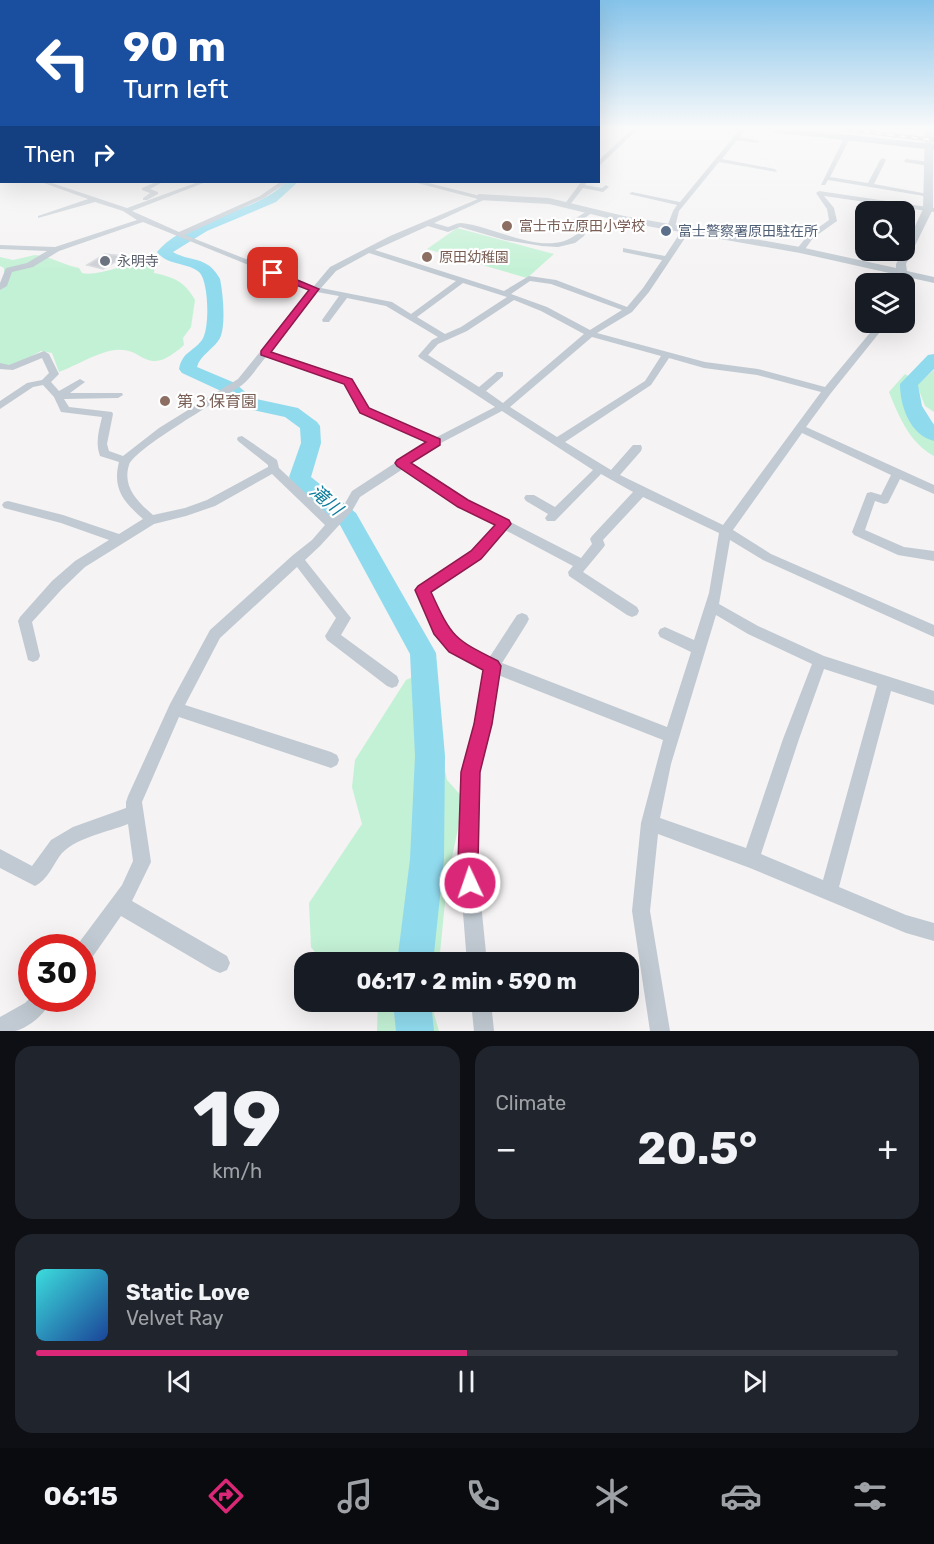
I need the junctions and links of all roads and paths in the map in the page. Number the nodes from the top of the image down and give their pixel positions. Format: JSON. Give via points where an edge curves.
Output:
{"nodes":[{"id":1,"x":703,"y":177,"type":"edge"},
{"id":2,"x":874,"y":177,"type":"edge"},
{"id":3,"x":929,"y":177,"type":"edge"},
{"id":4,"x":826,"y":178,"type":"joint"},
{"id":5,"x":47,"y":183,"type":"edge"},
{"id":6,"x":158,"y":183,"type":"edge"},
{"id":7,"x":200,"y":183,"type":"edge"},
{"id":8,"x":283,"y":183,"type":"edge"},
{"id":9,"x":424,"y":183,"type":"edge"},
{"id":10,"x":582,"y":184,"type":"edge"},
{"id":11,"x":870,"y":185,"type":"junction"},
{"id":12,"x":606,"y":187,"type":"dead end"},
{"id":13,"x":819,"y":193,"type":"junction"},
{"id":14,"x":479,"y":194,"type":"junction"},
{"id":15,"x":632,"y":194,"type":"dead end"},
{"id":16,"x":930,"y":195,"type":"edge"},
{"id":17,"x":93,"y":200,"type":"junction"},
{"id":18,"x":681,"y":204,"type":"junction"},
{"id":19,"x":567,"y":205,"type":"junction"},
{"id":20,"x":931,"y":210,"type":"edge"},
{"id":21,"x":126,"y":211,"type":"junction"},
{"id":22,"x":591,"y":211,"type":"junction"},
{"id":23,"x":40,"y":217,"type":"dead end"},
{"id":24,"x":143,"y":220,"type":"junction"},
{"id":25,"x":427,"y":223,"type":"junction"},
{"id":26,"x":671,"y":227,"type":"junction"},
{"id":27,"x":687,"y":229,"type":"junction"},
{"id":28,"x":181,"y":234,"type":"junction"},
{"id":29,"x":0,"y":247,"type":"edge"},
{"id":30,"x":56,"y":249,"type":"junction"},
{"id":31,"x":626,"y":250,"type":"dead end"},
{"id":32,"x":800,"y":250,"type":"junction"},
{"id":33,"x":369,"y":251,"type":"junction"},
{"id":34,"x":667,"y":259,"type":"junction"},
{"id":35,"x":902,"y":271,"type":"junction"},
{"id":36,"x":462,"y":280,"type":"junction"},
{"id":37,"x":934,"y":280,"type":"edge"},
{"id":38,"x":0,"y":288,"type":"edge"},
{"id":39,"x":315,"y":289,"type":"junction"},
{"id":40,"x":344,"y":296,"type":"junction"},
{"id":41,"x":509,"y":296,"type":"junction"},
{"id":42,"x":629,"y":310,"type":"junction"},
{"id":43,"x":412,"y":317,"type":"junction"},
{"id":44,"x":326,"y":320,"type":"dead end"},
{"id":45,"x":875,"y":333,"type":"edge"},
{"id":46,"x":590,"y":334,"type":"junction"},
{"id":47,"x":446,"y":338,"type":"junction"},
{"id":48,"x":264,"y":353,"type":"junction"},
{"id":49,"x":667,"y":356,"type":"junction"},
{"id":50,"x":0,"y":366,"type":"edge"},
{"id":51,"x":500,"y":374,"type":"dead end"},
{"id":52,"x":45,"y":382,"type":"junction"},
{"id":53,"x":80,"y":382,"type":"dead end"},
{"id":54,"x":827,"y":391,"type":"junction"},
{"id":55,"x":478,"y":392,"type":"junction"},
{"id":56,"x":118,"y":394,"type":"dead end"},
{"id":57,"x":58,"y":396,"type":"junction"},
{"id":58,"x":0,"y":406,"type":"edge"},
{"id":59,"x":501,"y":406,"type":"junction"},
{"id":60,"x":801,"y":429,"type":"junction"},
{"id":61,"x":242,"y":439,"type":"dead end"},
{"id":62,"x":435,"y":442,"type":"junction"},
{"id":63,"x":557,"y":442,"type":"junction"},
{"id":64,"x":637,"y":448,"type":"dead end"},
{"id":65,"x":125,"y":460,"type":"junction"},
{"id":66,"x":402,"y":463,"type":"junction"},
{"id":67,"x":274,"y":469,"type":"junction"},
{"id":68,"x":600,"y":469,"type":"junction"},
{"id":69,"x":897,"y":473,"type":"junction"},
{"id":70,"x":613,"y":475,"type":"junction"},
{"id":71,"x":934,"y":490,"type":"edge"},
{"id":72,"x":641,"y":491,"type":"junction"},
{"id":73,"x":530,"y":498,"type":"dead end"},
{"id":74,"x":3,"y":505,"type":"edge"},
{"id":75,"x":150,"y":520,"type":"junction"},
{"id":76,"x":504,"y":524,"type":"junction"},
{"id":77,"x":332,"y":525,"type":"junction"},
{"id":78,"x":725,"y":531,"type":"junction"},
{"id":79,"x":120,"y":539,"type":"junction"},
{"id":80,"x":934,"y":556,"type":"edge"},
{"id":81,"x":297,"y":558,"type":"junction"},
{"id":82,"x":583,"y":565,"type":"junction"},
{"id":83,"x":711,"y":606,"type":"junction"},
{"id":84,"x":632,"y":611,"type":"dead end"},
{"id":85,"x":522,"y":619,"type":"dead end"},
{"id":86,"x":934,"y":631,"type":"edge"},
{"id":87,"x":665,"y":633,"type":"dead end"},
{"id":88,"x":698,"y":649,"type":"junction"},
{"id":89,"x":33,"y":656,"type":"dead end"},
{"id":90,"x":820,"y":661,"type":"junction"},
{"id":91,"x":492,"y":666,"type":"junction"},
{"id":92,"x":392,"y":681,"type":"dead end"},
{"id":93,"x":886,"y":682,"type":"junction"},
{"id":94,"x":934,"y":698,"type":"edge"},
{"id":95,"x":175,"y":709,"type":"junction"},
{"id":96,"x":671,"y":736,"type":"junction"},
{"id":97,"x":332,"y":760,"type":"dead end"},
{"id":98,"x":134,"y":814,"type":"junction"},
{"id":99,"x":650,"y":823,"type":"junction"},
{"id":100,"x":0,"y":858,"type":"edge"},
{"id":101,"x":751,"y":859,"type":"junction"},
{"id":102,"x":829,"y":891,"type":"junction"},
{"id":103,"x":118,"y":904,"type":"junction"},
{"id":104,"x":934,"y":932,"type":"edge"},
{"id":105,"x":96,"y":935,"type":"edge"},
{"id":106,"x":476,"y":952,"type":"edge"},
{"id":107,"x":220,"y":963,"type":"dead end"},
{"id":108,"x":29,"y":1012,"type":"edge"},
{"id":109,"x":482,"y":1012,"type":"edge"},
{"id":110,"x":0,"y":1029,"type":"edge"},
{"id":111,"x":484,"y":1031,"type":"edge"},
{"id":112,"x":660,"y":1031,"type":"edge"}],
"edges":[{"from":1,"to":18,"type":"street"},
{"from":2,"to":11,"type":"street"},
{"from":3,"to":16,"type":"street"},
{"from":4,"to":11,"type":"street"},
{"from":4,"to":13,"type":"street"},
{"from":5,"to":17,"type":"street"},
{"from":6,"to":21,"type":"street","via":[[144,189],[156,193]]},
{"from":7,"to":21,"type":"street"},
{"from":8,"to":28,"type":"street","via":[[262,197]]},
{"from":9,"to":14,"type":"street"},
{"from":10,"to":12,"type":"street","via":[[603,190]]},
{"from":10,"to":19,"type":"street"},
{"from":11,"to":16,"type":"street"},
{"from":13,"to":20,"type":"street"},
{"from":13,"to":32,"type":"street","via":[[831,207],[833,221],[809,236]]},
{"from":14,"to":19,"type":"street"},
{"from":14,"to":25,"type":"street"},
{"from":15,"to":18,"type":"street"},
{"from":16,"to":20,"type":"street"},
{"from":17,"to":21,"type":"street"},
{"from":17,"to":23,"type":"street"},
{"from":18,"to":26,"type":"street"},
{"from":19,"to":22,"type":"street"},
{"from":20,"to":35,"type":"street","via":[[901,264]]},
{"from":21,"to":24,"type":"street"},
{"from":22,"to":25,"type":"street","via":[[569,226],[578,229],[579,238],[562,245],[539,244],[459,225],[448,230]]},
{"from":22,"to":26,"type":"street"},
{"from":24,"to":28,"type":"street"},
{"from":24,"to":30,"type":"street"},
{"from":25,"to":33,"type":"street"},
{"from":26,"to":27,"type":"street"},
{"from":27,"to":32,"type":"street"},
{"from":27,"to":34,"type":"street"},
{"from":28,"to":39,"type":"street"},
{"from":29,"to":30,"type":"street"},
{"from":30,"to":38,"type":"street","via":[[30,265],[7,272]]},
{"from":31,"to":34,"type":"street"},
{"from":32,"to":35,"type":"street"},
{"from":33,"to":36,"type":"street"},
{"from":33,"to":39,"type":"street","via":[[333,269]]},
{"from":34,"to":42,"type":"street"},
{"from":35,"to":37,"type":"street"},
{"from":36,"to":41,"type":"street"},
{"from":36,"to":43,"type":"street"},
{"from":39,"to":40,"type":"street"},
{"from":39,"to":48,"type":"street"},
{"from":40,"to":43,"type":"street","via":[[389,304]]},
{"from":40,"to":44,"type":"street"},
{"from":41,"to":42,"type":"street","via":[[529,278],[553,282]]},
{"from":41,"to":46,"type":"street","via":[[544,309]]},
{"from":41,"to":47,"type":"street"},
{"from":42,"to":46,"type":"street"},
{"from":43,"to":47,"type":"street"},
{"from":45,"to":54,"type":"street"},
{"from":46,"to":49,"type":"street"},
{"from":46,"to":59,"type":"street"},
{"from":47,"to":55,"type":"street","via":[[435,342],[423,356]]},
{"from":48,"to":62,"type":"street","via":[[348,381],[364,411]]},
{"from":48,"to":65,"type":"street","via":[[241,381],[163,430]]},
{"from":49,"to":54,"type":"street","via":[[758,372]]},
{"from":49,"to":63,"type":"street","via":[[648,383]]},
{"from":50,"to":52,"type":"street","via":[[10,368],[44,354],[54,374]]},
{"from":51,"to":55,"type":"street"},
{"from":52,"to":57,"type":"street"},
{"from":52,"to":58,"type":"street","via":[[30,385]]},
{"from":53,"to":57,"type":"street"},
{"from":54,"to":60,"type":"street"},
{"from":55,"to":59,"type":"street"},
{"from":56,"to":57,"type":"street"},
{"from":57,"to":65,"type":"street","via":[[65,410],[108,414],[104,453]]},
{"from":59,"to":62,"type":"street"},
{"from":59,"to":63,"type":"street"},
{"from":60,"to":69,"type":"street"},
{"from":60,"to":78,"type":"street"},
{"from":61,"to":67,"type":"street","via":[[270,459]]},
{"from":62,"to":66,"type":"street"},
{"from":63,"to":68,"type":"street"},
{"from":64,"to":70,"type":"street"},
{"from":65,"to":75,"type":"street","via":[[121,476],[129,500]]},
{"from":66,"to":76,"type":"street","via":[[463,503]]},
{"from":66,"to":77,"type":"street","via":[[356,494]]},
{"from":67,"to":75,"type":"street","via":[[191,511]]},
{"from":67,"to":77,"type":"street"},
{"from":68,"to":70,"type":"street"},
{"from":68,"to":73,"type":"street","via":[[553,515]]},
{"from":69,"to":71,"type":"street"},
{"from":69,"to":80,"type":"street","via":[[884,500],[871,496],[858,532],[902,552]]},
{"from":70,"to":72,"type":"street"},
{"from":72,"to":78,"type":"street"},
{"from":72,"to":82,"type":"street","via":[[596,539],[599,545]]},
{"from":74,"to":79,"type":"street","via":[[63,519]]},
{"from":75,"to":79,"type":"street"},
{"from":76,"to":82,"type":"street"},
{"from":76,"to":91,"type":"street","via":[[476,555],[423,590],[440,630],[455,647]]},
{"from":77,"to":81,"type":"street"},
{"from":78,"to":83,"type":"street"},
{"from":78,"to":86,"type":"street","via":[[767,557]]},
{"from":79,"to":89,"type":"street","via":[[80,564],[25,621]]},
{"from":81,"to":92,"type":"street","via":[[344,618],[332,636]]},
{"from":81,"to":95,"type":"street","via":[[215,634]]},
{"from":82,"to":84,"type":"street","via":[[574,572]]},
{"from":83,"to":88,"type":"street"},
{"from":83,"to":90,"type":"street"},
{"from":85,"to":91,"type":"street"},
{"from":87,"to":88,"type":"street"},
{"from":88,"to":96,"type":"street"},
{"from":90,"to":93,"type":"street"},
{"from":90,"to":101,"type":"street"},
{"from":91,"to":96,"type":"street"},
{"from":91,"to":106,"type":"street","via":[[470,772],[468,863]]},
{"from":93,"to":94,"type":"street"},
{"from":93,"to":102,"type":"street"},
{"from":95,"to":97,"type":"street"},
{"from":95,"to":98,"type":"street","via":[[134,802]]},
{"from":96,"to":99,"type":"street"},
{"from":98,"to":100,"type":"street","via":[[79,833],[57,846],[35,877]]},
{"from":98,"to":103,"type":"street","via":[[142,862]]},
{"from":99,"to":101,"type":"street"},
{"from":99,"to":112,"type":"street","via":[[641,911]]},
{"from":101,"to":102,"type":"street"},
{"from":102,"to":104,"type":"street"},
{"from":103,"to":105,"type":"street"},
{"from":103,"to":107,"type":"street"},
{"from":108,"to":110,"type":"street"},
{"from":109,"to":111,"type":"street"}]}
